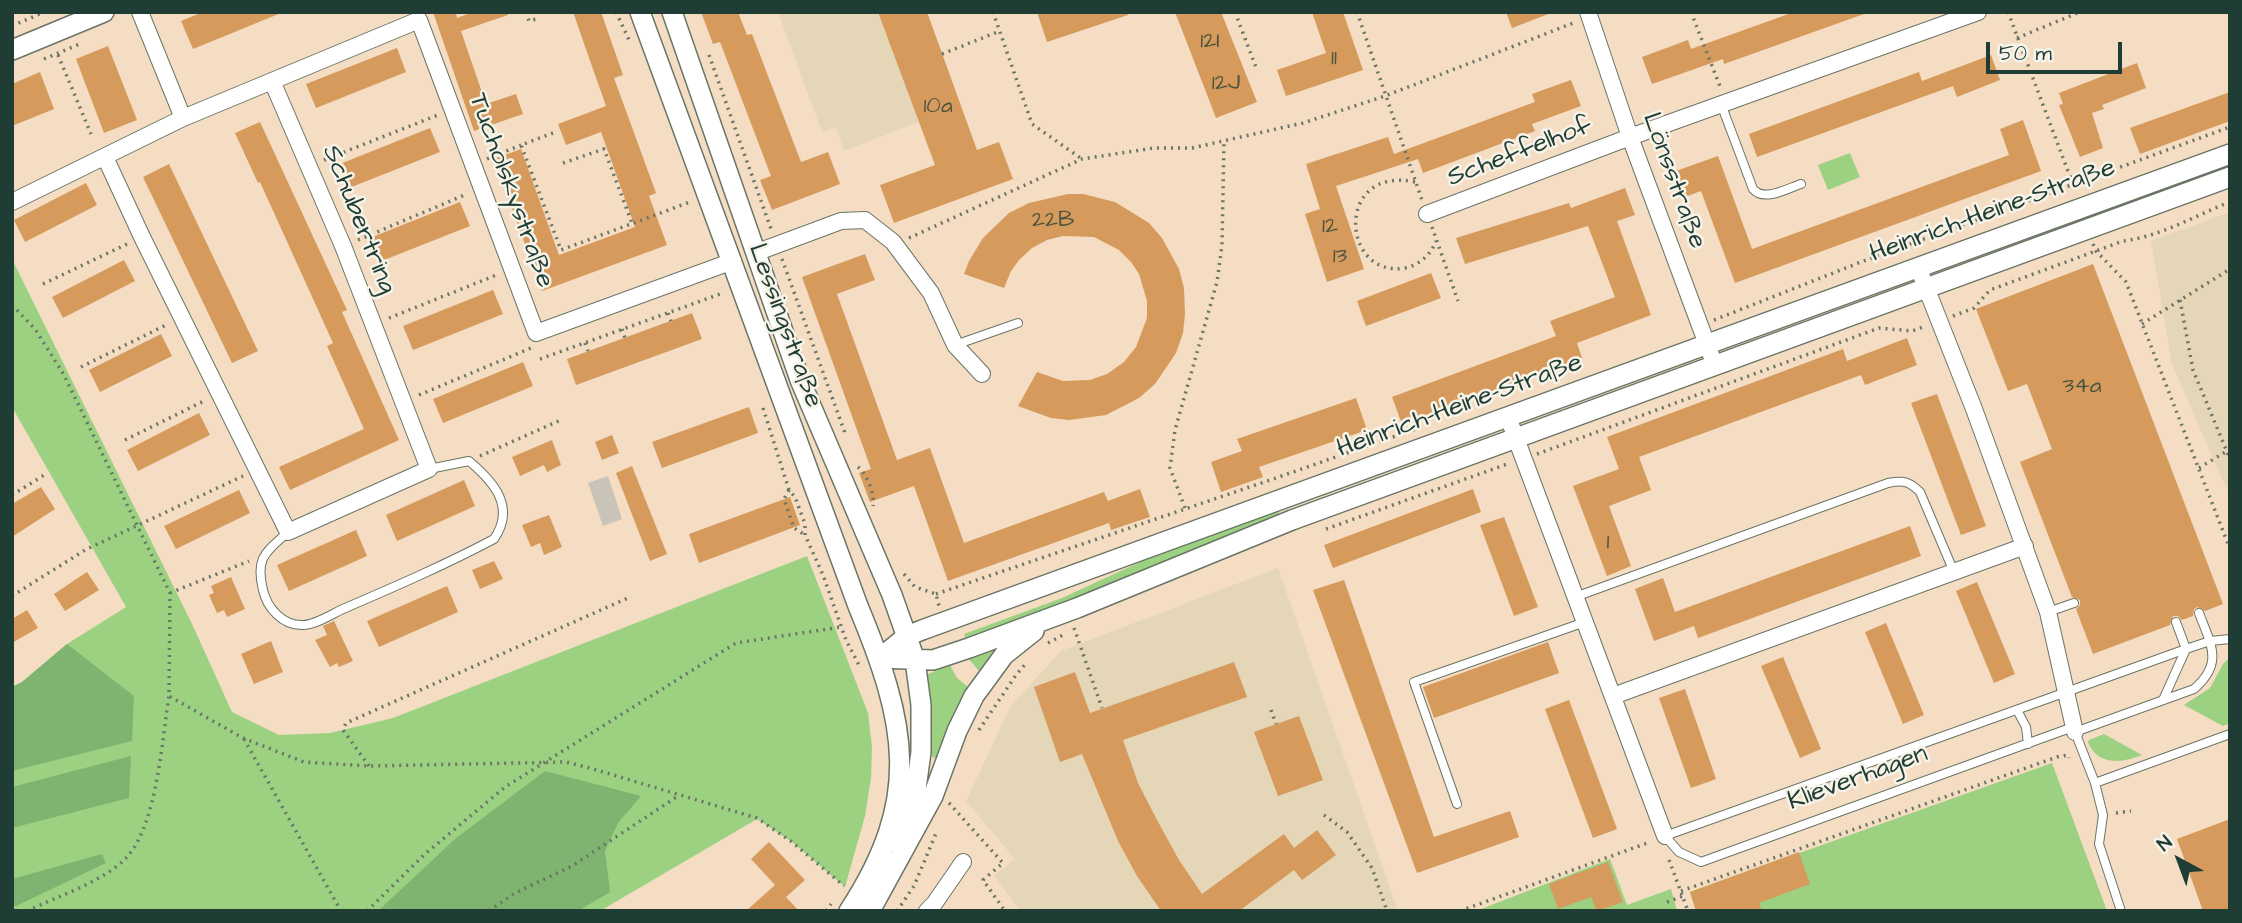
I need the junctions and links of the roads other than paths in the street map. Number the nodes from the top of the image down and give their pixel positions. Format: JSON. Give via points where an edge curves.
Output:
{"nodes":[{"id":1,"x":104,"y":12,"type":"edge"},
{"id":2,"x":140,"y":12,"type":"edge"},
{"id":3,"x":640,"y":12,"type":"edge"},
{"id":4,"x":672,"y":12,"type":"edge"},
{"id":5,"x":1978,"y":12,"type":"edge"},
{"id":6,"x":1588,"y":14,"type":"edge"},
{"id":7,"x":12,"y":50,"type":"edge"},
{"id":8,"x":272,"y":81,"type":"junction"},
{"id":9,"x":1724,"y":104,"type":"junction"},
{"id":10,"x":183,"y":118,"type":"junction"},
{"id":11,"x":1630,"y":137,"type":"junction"},
{"id":12,"x":2230,"y":154,"type":"edge"},
{"id":13,"x":105,"y":157,"type":"junction"},
{"id":14,"x":2230,"y":177,"type":"edge"},
{"id":15,"x":1801,"y":184,"type":"dead end"},
{"id":16,"x":12,"y":201,"type":"edge"},
{"id":17,"x":1427,"y":214,"type":"road end"},
{"id":18,"x":755,"y":253,"type":"junction"},
{"id":19,"x":733,"y":261,"type":"junction"},
{"id":20,"x":1918,"y":267,"type":"junction"},
{"id":21,"x":1927,"y":288,"type":"junction"},
{"id":22,"x":1018,"y":323,"type":"dead end"},
{"id":23,"x":1707,"y":344,"type":"junction"},
{"id":24,"x":955,"y":345,"type":"junction"},
{"id":25,"x":1715,"y":366,"type":"junction"},
{"id":26,"x":982,"y":374,"type":"dead end"},
{"id":27,"x":1508,"y":416,"type":"junction"},
{"id":28,"x":1516,"y":438,"type":"junction"},
{"id":29,"x":429,"y":469,"type":"junction"},
{"id":30,"x":288,"y":531,"type":"junction"},
{"id":31,"x":2025,"y":546,"type":"junction"},
{"id":32,"x":1954,"y":572,"type":"junction"},
{"id":33,"x":1576,"y":597,"type":"junction"},
{"id":34,"x":2074,"y":603,"type":"dead end"},
{"id":35,"x":2048,"y":612,"type":"junction"},
{"id":36,"x":2199,"y":613,"type":"dead end"},
{"id":37,"x":1049,"y":619,"type":"junction"},
{"id":38,"x":1585,"y":622,"type":"junction"},
{"id":39,"x":2176,"y":622,"type":"dead end"},
{"id":40,"x":907,"y":636,"type":"junction"},
{"id":41,"x":2230,"y":639,"type":"edge"},
{"id":42,"x":2210,"y":641,"type":"junction"},
{"id":43,"x":2186,"y":649,"type":"junction"},
{"id":44,"x":880,"y":658,"type":"junction"},
{"id":45,"x":915,"y":660,"type":"junction"},
{"id":46,"x":2066,"y":693,"type":"junction"},
{"id":47,"x":1613,"y":696,"type":"junction"},
{"id":48,"x":2163,"y":700,"type":"junction"},
{"id":49,"x":2017,"y":710,"type":"junction"},
{"id":50,"x":2074,"y":729,"type":"junction"},
{"id":51,"x":2230,"y":734,"type":"edge"},
{"id":52,"x":2028,"y":744,"type":"junction"},
{"id":53,"x":2095,"y":783,"type":"junction"},
{"id":54,"x":1457,"y":804,"type":"dead end"},
{"id":55,"x":1663,"y":837,"type":"junction"},
{"id":56,"x":901,"y":854,"type":"junction"},
{"id":57,"x":963,"y":862,"type":"dead end"},
{"id":58,"x":840,"y":903,"type":"edge"},
{"id":59,"x":870,"y":911,"type":"edge"},
{"id":60,"x":927,"y":911,"type":"edge"},
{"id":61,"x":2121,"y":911,"type":"edge"}],
"edges":[{"from":1,"to":7,"type":"street"},
{"from":2,"to":10,"type":"street"},
{"from":3,"to":19,"type":"street","name":"Lessingstraße"},
{"from":4,"to":18,"type":"street","name":"Lessingstraße"},
{"from":5,"to":9,"type":"street","name":"Scheffelhof"},
{"from":6,"to":11,"type":"street","name":"Lönsstraße"},
{"from":8,"to":10,"type":"street"},
{"from":8,"to":19,"type":"street","name":"Tucholskystraße","via":[[419,20],[536,333]]},
{"from":8,"to":29,"type":"street","name":"Schubertring","via":[[343,246]]},
{"from":9,"to":11,"type":"street","name":"Scheffelhof"},
{"from":9,"to":15,"type":"lane","via":[[1757,194],[1764,196]]},
{"from":10,"to":13,"type":"street"},
{"from":11,"to":17,"type":"street","name":"Scheffelhof"},
{"from":11,"to":23,"type":"street","name":"Lönsstraße"},
{"from":12,"to":20,"type":"street","name":"Heinrich-Heine-Straße"},
{"from":13,"to":16,"type":"street"},
{"from":13,"to":30,"type":"street"},
{"from":14,"to":21,"type":"street","name":"Heinrich-Heine-Straße"},
{"from":18,"to":24,"type":"street","name":"Lessingstraße","via":[[841,220],[865,220],[893,242],[931,293]]},
{"from":18,"to":40,"type":"street","name":"Lessingstraße","via":[[800,380]]},
{"from":19,"to":44,"type":"street","name":"Lessingstraße"},
{"from":20,"to":21,"type":"street"},
{"from":20,"to":23,"type":"street","name":"Heinrich-Heine-Straße"},
{"from":21,"to":25,"type":"street","name":"Heinrich-Heine-Straße"},
{"from":21,"to":31,"type":"street"},
{"from":22,"to":24,"type":"lane"},
{"from":23,"to":25,"type":"street","name":"Lönsstraße"},
{"from":23,"to":27,"type":"street","name":"Heinrich-Heine-Straße"},
{"from":24,"to":26,"type":"street","name":"Lessingstraße"},
{"from":25,"to":28,"type":"street","name":"Heinrich-Heine-Straße"},
{"from":27,"to":28,"type":"street"},
{"from":27,"to":40,"type":"street","name":"Heinrich-Heine-Straße"},
{"from":28,"to":33,"type":"street"},
{"from":28,"to":37,"type":"street","name":"Heinrich-Heine-Straße","via":[[1292,520]]},
{"from":29,"to":30,"type":"street"},
{"from":29,"to":30,"type":"lane","via":[[469,461],[496,488],[502,527],[494,539],[304,626],[284,622],[265,600],[260,579],[263,555]]},
{"from":31,"to":32,"type":"street"},
{"from":31,"to":35,"type":"street"},
{"from":32,"to":33,"type":"lane","via":[[1920,492],[1902,480]]},
{"from":32,"to":47,"type":"street"},
{"from":33,"to":38,"type":"street"},
{"from":34,"to":35,"type":"lane"},
{"from":35,"to":46,"type":"street"},
{"from":36,"to":42,"type":"lane"},
{"from":37,"to":45,"type":"street","name":"Heinrich-Heine-Straße","via":[[933,660]]},
{"from":37,"to":56,"type":"street","name":"Heinrich-Heine-Straße","via":[[1004,655],[981,685],[957,731],[941,800]]},
{"from":38,"to":47,"type":"street"},
{"from":38,"to":54,"type":"lane","via":[[1414,682]]},
{"from":39,"to":43,"type":"lane"},
{"from":40,"to":44,"type":"street","name":"Heinrich-Heine-Straße"},
{"from":40,"to":45,"type":"street","name":"Lessingstraße"},
{"from":41,"to":42,"type":"lane"},
{"from":42,"to":43,"type":"lane","name":"Klieverhagen"},
{"from":42,"to":48,"type":"lane","name":"Klieverhagen","via":[[2211,671],[2194,689]]},
{"from":43,"to":46,"type":"lane","name":"Klieverhagen"},
{"from":43,"to":48,"type":"lane"},
{"from":44,"to":45,"type":"street","name":"Heinrich-Heine-Straße"},
{"from":44,"to":58,"type":"street","name":"Lessingstraße","via":[[900,739],[895,811],[875,866]]},
{"from":45,"to":56,"type":"street","name":"Lessingstraße","via":[[921,752]]},
{"from":46,"to":49,"type":"lane","name":"Klieverhagen"},
{"from":46,"to":50,"type":"street"},
{"from":47,"to":55,"type":"street"},
{"from":48,"to":50,"type":"lane","name":"Klieverhagen"},
{"from":49,"to":52,"type":"lane"},
{"from":49,"to":55,"type":"lane","name":"Klieverhagen"},
{"from":50,"to":52,"type":"lane","name":"Klieverhagen"},
{"from":50,"to":53,"type":"lane"},
{"from":51,"to":53,"type":"lane"},
{"from":52,"to":55,"type":"lane","name":"Klieverhagen","via":[[1701,862],[1679,852]]},
{"from":53,"to":61,"type":"lane","via":[[2103,815],[2099,844]]},
{"from":56,"to":59,"type":"street"},
{"from":57,"to":60,"type":"street"}]}
